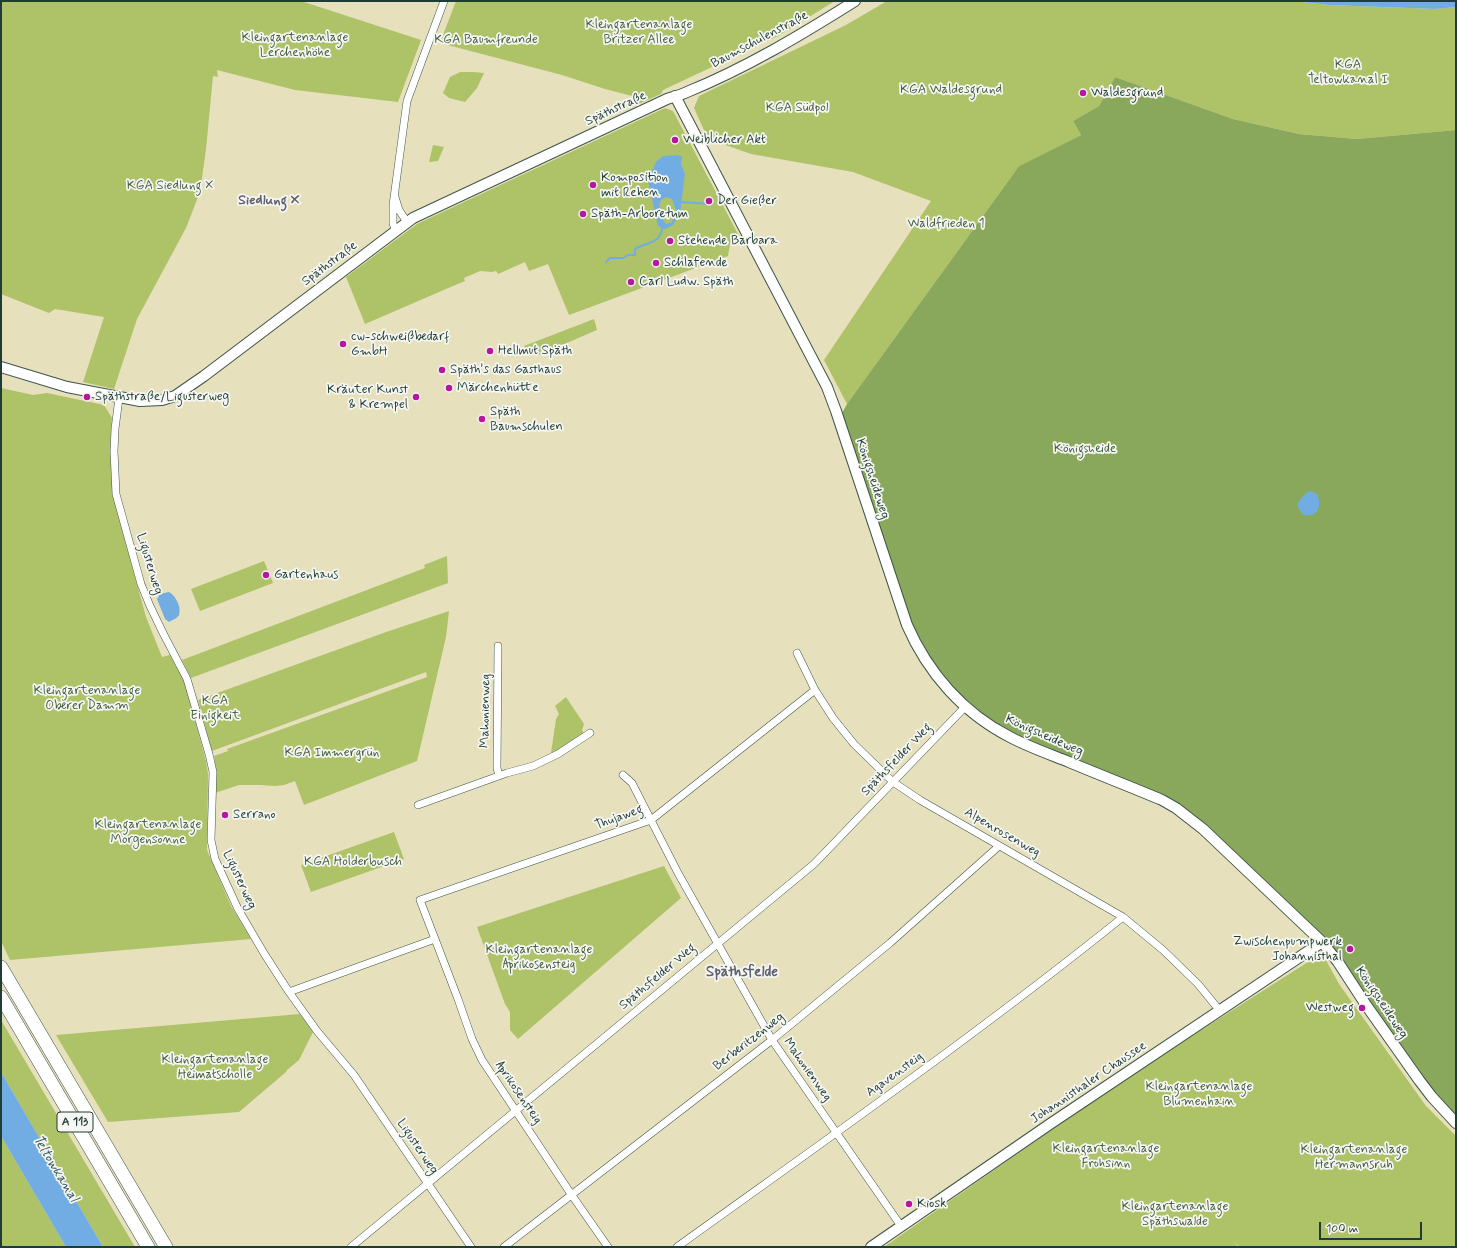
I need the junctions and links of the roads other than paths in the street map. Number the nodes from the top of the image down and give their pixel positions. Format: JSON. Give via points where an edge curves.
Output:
{"nodes":[{"id":1,"x":444,"y":1,"type":"edge"},
{"id":2,"x":855,"y":1,"type":"edge"},
{"id":3,"x":675,"y":96,"type":"junction"},
{"id":4,"x":395,"y":196,"type":"junction"},
{"id":5,"x":407,"y":222,"type":"junction"},
{"id":6,"x":396,"y":230,"type":"junction"},
{"id":7,"x":1,"y":367,"type":"edge"},
{"id":8,"x":119,"y":398,"type":"junction"},
{"id":9,"x":498,"y":646,"type":"dead end"},
{"id":10,"x":797,"y":653,"type":"dead end"},
{"id":11,"x":815,"y":690,"type":"junction"},
{"id":12,"x":965,"y":707,"type":"junction"},
{"id":13,"x":590,"y":733,"type":"dead end"},
{"id":14,"x":623,"y":774,"type":"dead end"},
{"id":15,"x":499,"y":776,"type":"junction"},
{"id":16,"x":893,"y":782,"type":"junction"},
{"id":17,"x":418,"y":805,"type":"dead end"},
{"id":18,"x":651,"y":820,"type":"junction"},
{"id":19,"x":999,"y":846,"type":"junction"},
{"id":20,"x":420,"y":900,"type":"joint"},
{"id":21,"x":1123,"y":917,"type":"junction"},
{"id":22,"x":436,"y":939,"type":"junction"},
{"id":23,"x":1322,"y":942,"type":"junction"},
{"id":24,"x":717,"y":944,"type":"junction"},
{"id":25,"x":1,"y":967,"type":"edge"},
{"id":26,"x":289,"y":992,"type":"junction"},
{"id":27,"x":1,"y":997,"type":"edge"},
{"id":28,"x":1220,"y":1011,"type":"junction"},
{"id":29,"x":772,"y":1040,"type":"junction"},
{"id":30,"x":516,"y":1110,"type":"junction"},
{"id":31,"x":1456,"y":1123,"type":"edge"},
{"id":32,"x":836,"y":1133,"type":"junction"},
{"id":33,"x":427,"y":1183,"type":"junction"},
{"id":34,"x":571,"y":1194,"type":"junction"},
{"id":35,"x":901,"y":1226,"type":"junction"},
{"id":36,"x":148,"y":1247,"type":"edge"},
{"id":37,"x":166,"y":1247,"type":"edge"},
{"id":38,"x":350,"y":1247,"type":"edge"},
{"id":39,"x":471,"y":1247,"type":"edge"},
{"id":40,"x":504,"y":1247,"type":"edge"},
{"id":41,"x":608,"y":1247,"type":"edge"},
{"id":42,"x":677,"y":1247,"type":"edge"},
{"id":43,"x":871,"y":1247,"type":"edge"}],
"edges":[{"from":1,"to":4,"type":"street","via":[[407,101]]},
{"from":2,"to":3,"type":"street","name":"Baumschulenstraße","via":[[761,57]]},
{"from":3,"to":5,"type":"street","name":"Späthstraße"},
{"from":3,"to":12,"type":"street","name":"Königsheideweg","via":[[827,388],[912,638],[936,677]]},
{"from":4,"to":5,"type":"street","via":[[399,210]]},
{"from":4,"to":6,"type":"street","via":[[393,224]]},
{"from":5,"to":6,"type":"street","name":"Späthstraße"},
{"from":6,"to":8,"type":"street","name":"Späthstraße","via":[[181,393],[155,401]]},
{"from":7,"to":8,"type":"street","name":"Späthstraße","via":[[67,387]]},
{"from":8,"to":26,"type":"street","name":"Ligusterweg","via":[[114,451],[116,494],[141,584],[187,679],[209,754],[213,772],[213,852],[238,909]]},
{"from":9,"to":15,"type":"street","name":"Mahonienweg"},
{"from":10,"to":11,"type":"street","name":"Alpenrosenweg"},
{"from":11,"to":16,"type":"street","name":"Alpenrosenweg","via":[[854,744]]},
{"from":11,"to":18,"type":"street","name":"Thujaweg"},
{"from":12,"to":16,"type":"street","name":"Späthsfelder Weg"},
{"from":12,"to":23,"type":"street","name":"Königsheideweg","via":[[1016,740],[1143,792],[1190,817]]},
{"from":13,"to":15,"type":"street","via":[[558,754],[533,766]]},
{"from":14,"to":18,"type":"street","name":"Mahonienweg","via":[[632,783]]},
{"from":15,"to":17,"type":"street"},
{"from":16,"to":19,"type":"street","name":"Alpenrosenweg"},
{"from":16,"to":24,"type":"street","name":"Späthsfelder Weg","via":[[814,864]]},
{"from":18,"to":20,"type":"street","name":"Thujaweg"},
{"from":18,"to":24,"type":"street","name":"Mahonienweg"},
{"from":19,"to":21,"type":"street","name":"Alpenrosenweg"},
{"from":19,"to":29,"type":"street","name":"Berberitzenweg","via":[[890,943]]},
{"from":20,"to":22,"type":"street","name":"Aprikosensteig"},
{"from":21,"to":28,"type":"street","name":"Alpenrosenweg","via":[[1163,950],[1198,984]]},
{"from":21,"to":32,"type":"street","name":"Agavensteig","via":[[977,1030]]},
{"from":22,"to":26,"type":"street"},
{"from":22,"to":30,"type":"street","name":"Aprikosensteig","via":[[472,1039],[482,1060]]},
{"from":23,"to":28,"type":"street","name":"Johannisthaler Chaussee"},
{"from":23,"to":31,"type":"street","name":"Königsheideweg","via":[[1422,1085]]},
{"from":24,"to":29,"type":"street","name":"Mahonienweg"},
{"from":24,"to":30,"type":"street","name":"Späthsfelder Weg"},
{"from":25,"to":37,"type":"highway","number":"A 113"},
{"from":26,"to":33,"type":"street","name":"Ligusterweg","via":[[317,1031],[354,1075]]},
{"from":27,"to":36,"type":"highway","number":"A 113"},
{"from":28,"to":35,"type":"street","name":"Johannisthaler Chaussee"},
{"from":29,"to":32,"type":"street","name":"Mahonienweg"},
{"from":29,"to":34,"type":"street","name":"Berberitzenweg"},
{"from":30,"to":33,"type":"street","name":"Späthsfelder Weg"},
{"from":30,"to":34,"type":"street","name":"Aprikosensteig"},
{"from":32,"to":35,"type":"street","name":"Mahonienweg"},
{"from":32,"to":42,"type":"street","name":"Agavensteig"},
{"from":33,"to":38,"type":"street","name":"Späthsfelder Weg"},
{"from":33,"to":39,"type":"street","name":"Ligusterweg"},
{"from":34,"to":40,"type":"street","name":"Berberitzenweg"},
{"from":34,"to":41,"type":"street","name":"Aprikosensteig"},
{"from":35,"to":43,"type":"street","name":"Johannisthaler Chaussee"}]}
